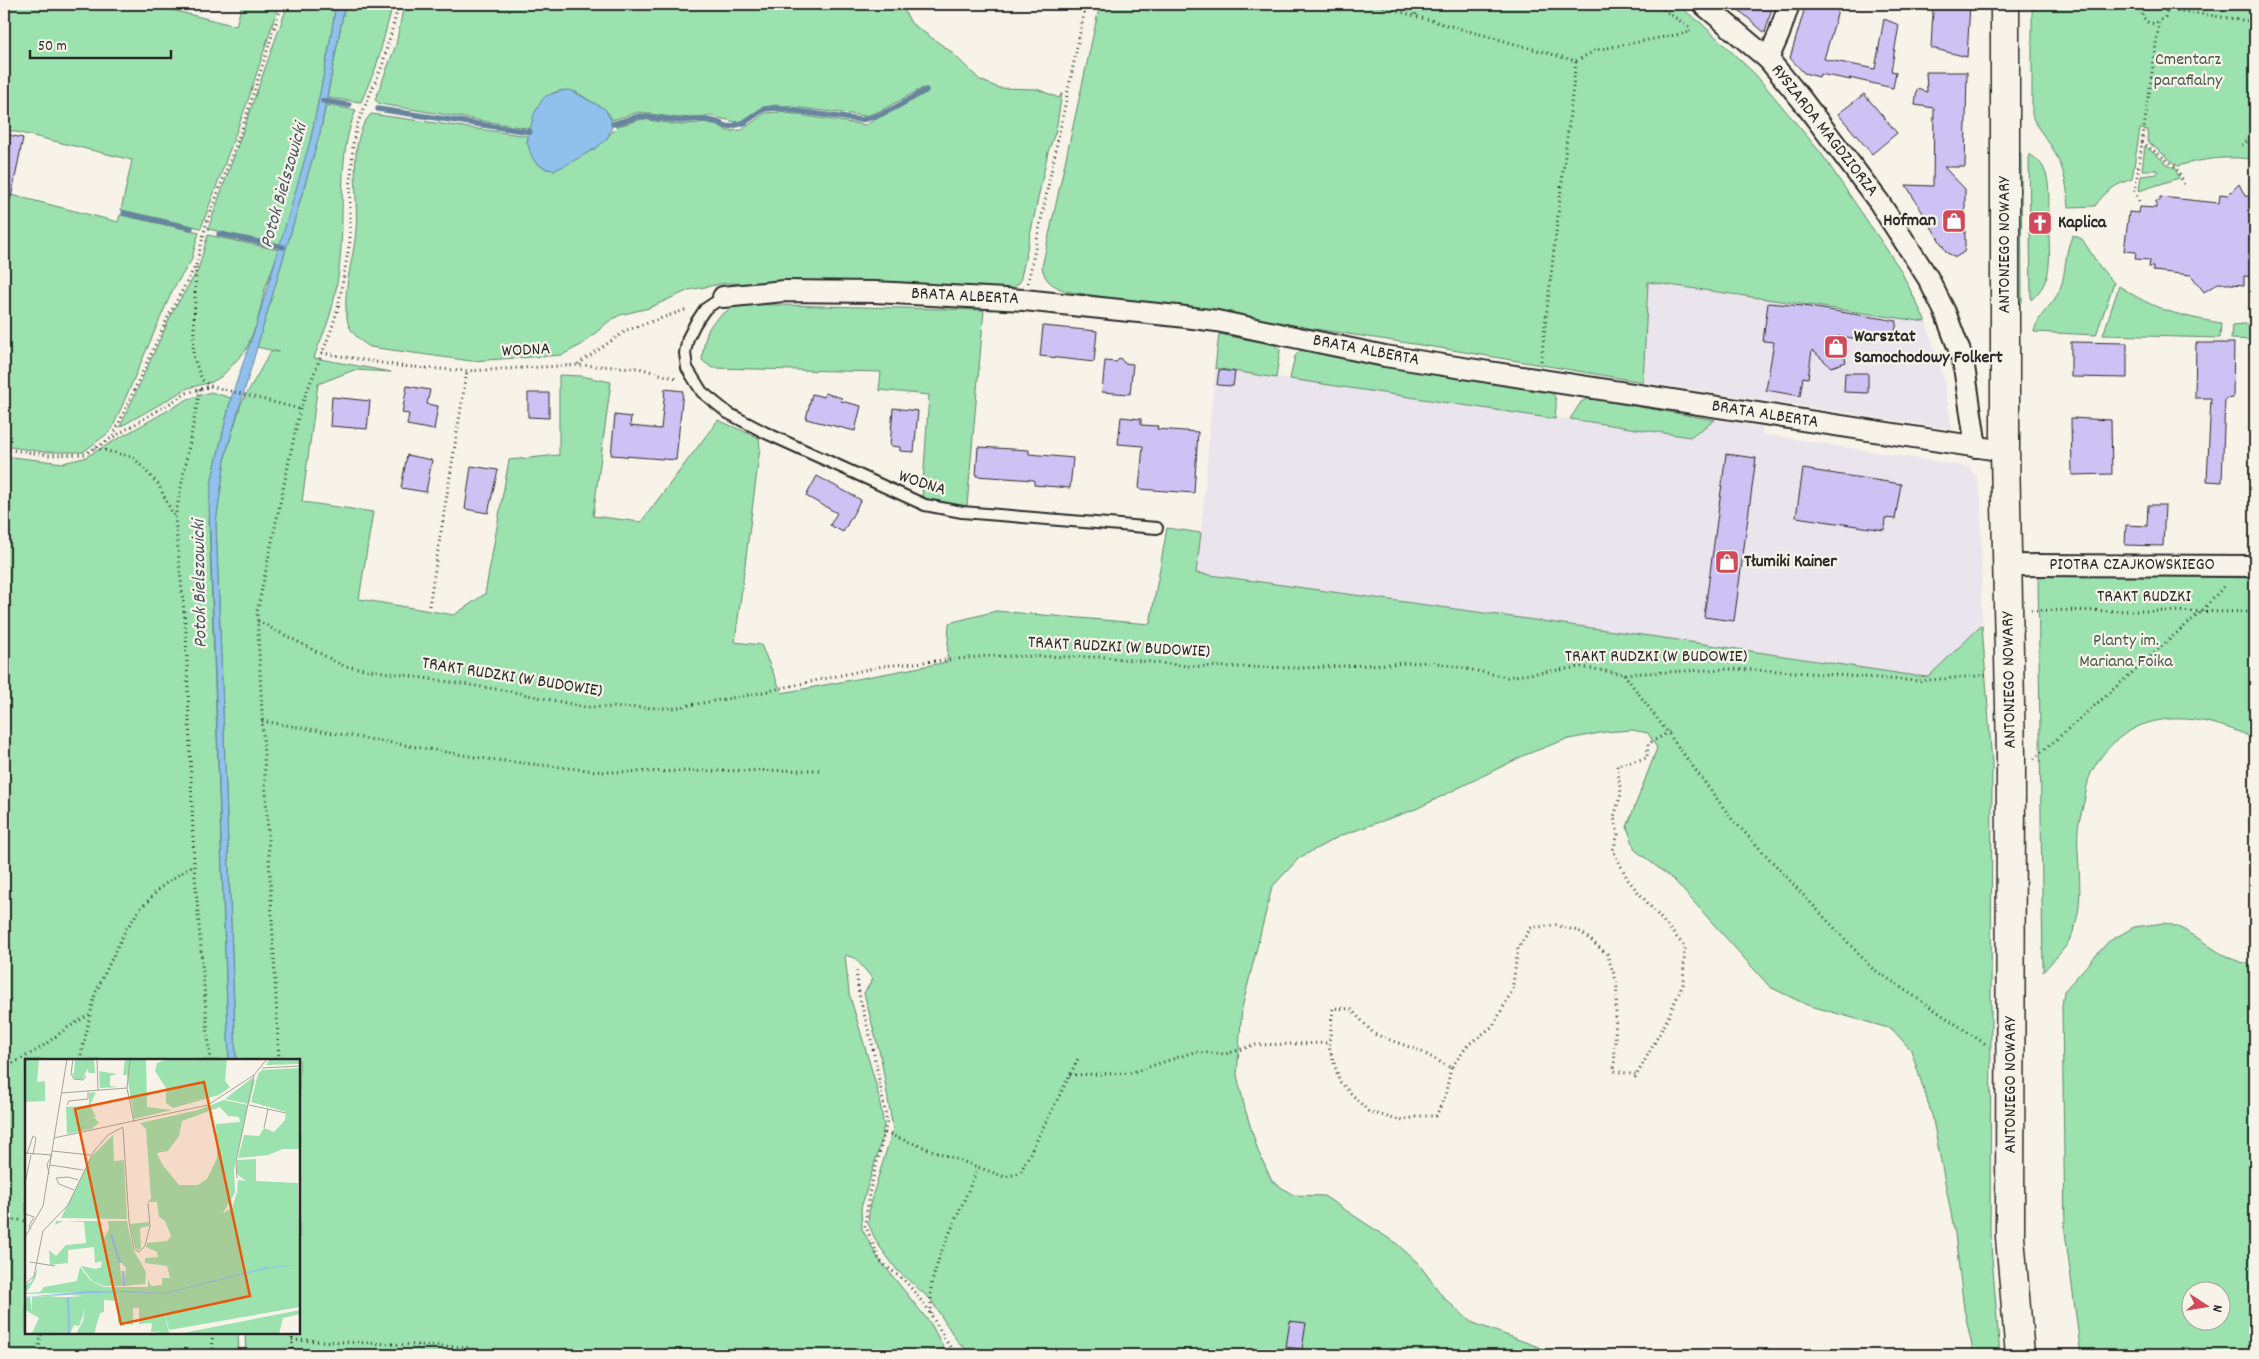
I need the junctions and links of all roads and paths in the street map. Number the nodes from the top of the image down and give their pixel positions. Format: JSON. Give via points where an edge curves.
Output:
{"nodes":[{"id":1,"x":282,"y":4,"type":"edge"},
{"id":2,"x":399,"y":4,"type":"edge"},
{"id":3,"x":1086,"y":4,"type":"edge"},
{"id":4,"x":1374,"y":4,"type":"edge"},
{"id":5,"x":1419,"y":4,"type":"edge"},
{"id":6,"x":1655,"y":4,"type":"edge"},
{"id":7,"x":1703,"y":4,"type":"edge"},
{"id":8,"x":1789,"y":4,"type":"edge"},
{"id":9,"x":2006,"y":4,"type":"edge"},
{"id":10,"x":2116,"y":4,"type":"edge"},
{"id":11,"x":2165,"y":4,"type":"edge"},
{"id":12,"x":2142,"y":6,"type":"edge"},
{"id":13,"x":2167,"y":9,"type":"junction"},
{"id":14,"x":1415,"y":16,"type":"junction"},
{"id":15,"x":2255,"y":22,"type":"edge"},
{"id":16,"x":2160,"y":23,"type":"junction"},
{"id":17,"x":1768,"y":60,"type":"junction"},
{"id":18,"x":1576,"y":61,"type":"junction"},
{"id":19,"x":2255,"y":135,"type":"edge"},
{"id":20,"x":2142,"y":142,"type":"junction"},
{"id":21,"x":2242,"y":145,"type":"dead end"},
{"id":22,"x":2184,"y":185,"type":"dead end"},
{"id":23,"x":2139,"y":201,"type":"dead end"},
{"id":24,"x":196,"y":265,"type":"junction"},
{"id":25,"x":723,"y":297,"type":"junction"},
{"id":26,"x":1024,"y":300,"type":"junction"},
{"id":27,"x":322,"y":353,"type":"junction"},
{"id":28,"x":578,"y":364,"type":"junction"},
{"id":29,"x":467,"y":371,"type":"junction"},
{"id":30,"x":1539,"y":380,"type":"junction"},
{"id":31,"x":211,"y":386,"type":"junction"},
{"id":32,"x":200,"y":389,"type":"junction"},
{"id":33,"x":702,"y":392,"type":"junction"},
{"id":34,"x":300,"y":409,"type":"junction"},
{"id":35,"x":113,"y":436,"type":"junction"},
{"id":36,"x":1976,"y":447,"type":"junction"},
{"id":37,"x":94,"y":448,"type":"junction"},
{"id":38,"x":4,"y":449,"type":"edge"},
{"id":39,"x":2005,"y":451,"type":"junction"},
{"id":40,"x":175,"y":518,"type":"junction"},
{"id":41,"x":1157,"y":528,"type":"dead end"},
{"id":42,"x":2009,"y":565,"type":"junction"},
{"id":43,"x":2249,"y":566,"type":"edge"},
{"id":44,"x":429,"y":606,"type":"dead end"},
{"id":45,"x":2033,"y":610,"type":"dead end"},
{"id":46,"x":2202,"y":611,"type":"junction"},
{"id":47,"x":2255,"y":612,"type":"edge"},
{"id":48,"x":258,"y":621,"type":"junction"},
{"id":49,"x":1623,"y":674,"type":"junction"},
{"id":50,"x":1995,"y":674,"type":"dead end"},
{"id":51,"x":262,"y":721,"type":"junction"},
{"id":52,"x":1669,"y":732,"type":"junction"},
{"id":53,"x":2033,"y":760,"type":"dead end"},
{"id":54,"x":821,"y":770,"type":"dead end"},
{"id":55,"x":194,"y":864,"type":"junction"},
{"id":56,"x":856,"y":971,"type":"dead end"},
{"id":57,"x":90,"y":1014,"type":"junction"},
{"id":58,"x":1329,"y":1044,"type":"junction"},
{"id":59,"x":1990,"y":1046,"type":"dead end"},
{"id":60,"x":1079,"y":1056,"type":"dead end"},
{"id":61,"x":80,"y":1059,"type":"edge"},
{"id":62,"x":210,"y":1059,"type":"edge"},
{"id":63,"x":279,"y":1059,"type":"edge"},
{"id":64,"x":4,"y":1068,"type":"edge"},
{"id":65,"x":1451,"y":1068,"type":"junction"},
{"id":66,"x":1070,"y":1075,"type":"junction"},
{"id":67,"x":885,"y":1133,"type":"junction"},
{"id":68,"x":978,"y":1168,"type":"junction"},
{"id":69,"x":4,"y":1218,"type":"edge"},
{"id":70,"x":12,"y":1220,"type":"junction"},
{"id":71,"x":25,"y":1221,"type":"edge"},
{"id":72,"x":4,"y":1239,"type":"edge"},
{"id":73,"x":931,"y":1314,"type":"junction"},
{"id":74,"x":42,"y":1334,"type":"edge"},
{"id":75,"x":212,"y":1334,"type":"edge"},
{"id":76,"x":292,"y":1334,"type":"edge"},
{"id":77,"x":292,"y":1340,"type":"junction"},
{"id":78,"x":37,"y":1355,"type":"edge"},
{"id":79,"x":213,"y":1355,"type":"edge"},
{"id":80,"x":293,"y":1355,"type":"edge"},
{"id":81,"x":487,"y":1355,"type":"edge"},
{"id":82,"x":946,"y":1355,"type":"edge"},
{"id":83,"x":957,"y":1355,"type":"edge"},
{"id":84,"x":2020,"y":1355,"type":"edge"}],
"edges":[{"from":1,"to":24,"type":"path","via":[[244,123],[206,225]]},
{"from":2,"to":27,"type":"path","via":[[382,66],[357,125],[350,193],[350,241],[338,308]]},
{"from":3,"to":26,"type":"path"},
{"from":4,"to":14,"type":"path"},
{"from":5,"to":14,"type":"path"},
{"from":6,"to":18,"type":"path","via":[[1689,27],[1691,32],[1596,50]]},
{"from":7,"to":17,"type":"street","name":"RYSZARDA MAGDZIORZA"},
{"from":8,"to":17,"type":"street"},
{"from":9,"to":39,"type":"street","name":"ANTONIEGO NOWARY"},
{"from":10,"to":12,"type":"path"},
{"from":11,"to":13,"type":"path"},
{"from":12,"to":16,"type":"path","via":[[2144,20]]},
{"from":13,"to":15,"type":"path"},
{"from":13,"to":16,"type":"path","via":[[2166,17]]},
{"from":14,"to":18,"type":"path"},
{"from":16,"to":20,"type":"path"},
{"from":17,"to":36,"type":"street","name":"RYSZARDA MAGDZIORZA","via":[[1879,202],[1928,278],[1963,360]]},
{"from":18,"to":30,"type":"path"},
{"from":19,"to":21,"type":"path"},
{"from":20,"to":22,"type":"path","via":[[2176,167]]},
{"from":20,"to":23,"type":"path","via":[[2135,192]]},
{"from":24,"to":31,"type":"path","via":[[193,356],[202,380]]},
{"from":24,"to":35,"type":"path"},
{"from":25,"to":26,"type":"street","name":"BRATA ALBERTA","via":[[784,291],[857,291]]},
{"from":25,"to":28,"type":"path","via":[[627,330]]},
{"from":25,"to":33,"type":"lane","name":"WODNA","via":[[705,309],[688,338],[687,368]]},
{"from":26,"to":30,"type":"street","name":"BRATA ALBERTA","via":[[1218,321],[1385,356]]},
{"from":27,"to":29,"type":"path","name":"WODNA","via":[[400,366]]},
{"from":27,"to":34,"type":"path"},
{"from":28,"to":29,"type":"path","name":"WODNA"},
{"from":28,"to":33,"type":"path","name":"WODNA","via":[[640,368],[673,377]]},
{"from":29,"to":44,"type":"path"},
{"from":30,"to":36,"type":"street","name":"BRATA ALBERTA"},
{"from":31,"to":32,"type":"path"},
{"from":31,"to":34,"type":"path"},
{"from":32,"to":35,"type":"path","via":[[187,393]]},
{"from":32,"to":40,"type":"path"},
{"from":33,"to":41,"type":"lane","name":"WODNA","via":[[728,413],[766,433],[925,505],[962,512]]},
{"from":34,"to":48,"type":"path","via":[[257,612]]},
{"from":35,"to":37,"type":"path"},
{"from":36,"to":39,"type":"street","name":"BRATA ALBERTA"},
{"from":37,"to":38,"type":"path","via":[[85,454],[65,456]]},
{"from":37,"to":40,"type":"path","via":[[133,457],[158,484]]},
{"from":39,"to":42,"type":"street","name":"ANTONIEGO NOWARY"},
{"from":40,"to":55,"type":"path","via":[[186,632]]},
{"from":42,"to":43,"type":"street","name":"PIOTRA CZAJKOWSKIEGO"},
{"from":42,"to":84,"type":"street","name":"ANTONIEGO NOWARY","via":[[2010,1237]]},
{"from":43,"to":46,"type":"path"},
{"from":45,"to":46,"type":"path","name":"TRAKT RUDZKI"},
{"from":46,"to":47,"type":"path","name":"TRAKT RUDZKI"},
{"from":46,"to":53,"type":"path"},
{"from":48,"to":49,"type":"path","name":"TRAKT RUDZKI (W BUDOWIE)","via":[[344,666],[509,691],[585,707],[674,708],[884,666],[988,656],[1104,657],[1187,666],[1300,668],[1432,662],[1507,677],[1581,668]]},
{"from":48,"to":51,"type":"path"},
{"from":49,"to":50,"type":"path","name":"TRAKT RUDZKI (W BUDOWIE)","via":[[1780,670],[1918,682]]},
{"from":49,"to":52,"type":"path"},
{"from":51,"to":54,"type":"path","via":[[487,759],[605,772]]},
{"from":51,"to":63,"type":"path"},
{"from":52,"to":59,"type":"path","via":[[1732,819],[1872,968]]},
{"from":52,"to":65,"type":"path","via":[[1648,744],[1647,758],[1617,765],[1621,794],[1614,817],[1618,834],[1612,850],[1628,880],[1685,947],[1683,984],[1636,1076],[1614,1070],[1617,983],[1607,954],[1581,932],[1556,925],[1531,928],[1518,948],[1512,992],[1492,1026],[1468,1045]]},
{"from":55,"to":57,"type":"path","via":[[140,908],[108,965]]},
{"from":55,"to":62,"type":"path"},
{"from":56,"to":67,"type":"path","via":[[888,1122]]},
{"from":57,"to":61,"type":"path"},
{"from":57,"to":64,"type":"path","via":[[39,1049]]},
{"from":58,"to":65,"type":"path","via":[[1333,1008],[1351,1009],[1374,1034],[1420,1051]]},
{"from":58,"to":65,"type":"path","via":[[1340,1082],[1368,1111],[1400,1121],[1436,1116],[1445,1096]]},
{"from":58,"to":66,"type":"path","via":[[1254,1045],[1226,1054],[1194,1052],[1130,1073]]},
{"from":60,"to":66,"type":"path"},
{"from":66,"to":68,"type":"path","via":[[1020,1173],[1005,1177]]},
{"from":67,"to":68,"type":"path"},
{"from":67,"to":73,"type":"path","via":[[869,1194],[865,1226],[880,1261],[907,1283]]},
{"from":68,"to":73,"type":"path","via":[[940,1255],[931,1286]]},
{"from":69,"to":70,"type":"path"},
{"from":70,"to":71,"type":"path"},
{"from":70,"to":72,"type":"path"},
{"from":73,"to":83,"type":"path"},
{"from":74,"to":78,"type":"path"},
{"from":75,"to":79,"type":"path"},
{"from":76,"to":77,"type":"path"},
{"from":77,"to":80,"type":"path"},
{"from":77,"to":81,"type":"path","via":[[466,1347]]},
{"from":82,"to":83,"type":"path"}]}
